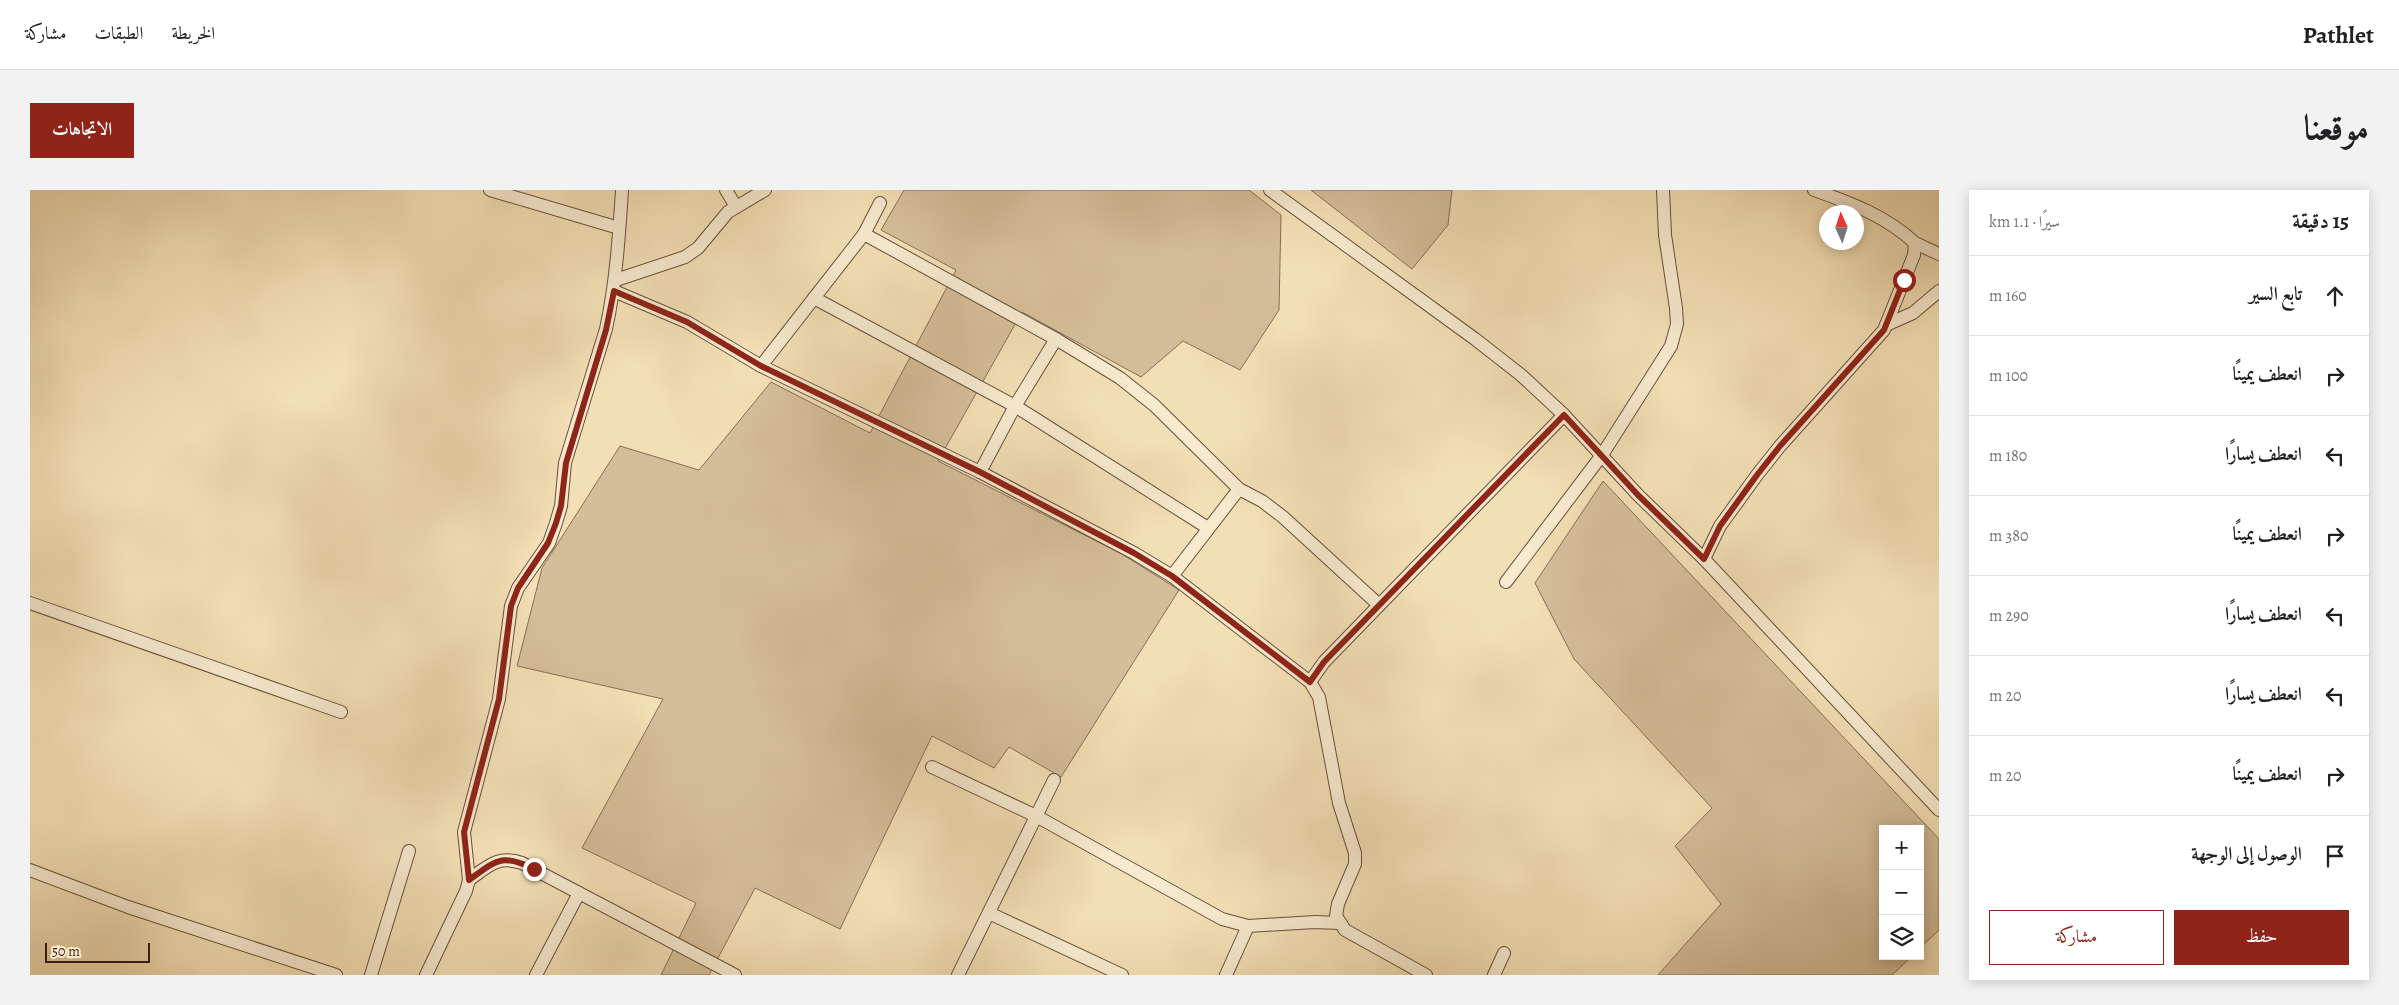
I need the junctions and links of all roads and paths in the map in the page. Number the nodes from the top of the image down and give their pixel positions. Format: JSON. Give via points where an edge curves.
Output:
{"nodes":[{"id":1,"x":490,"y":190,"type":"edge"},
{"id":2,"x":622,"y":190,"type":"edge"},
{"id":3,"x":726,"y":190,"type":"edge"},
{"id":4,"x":766,"y":190,"type":"edge"},
{"id":5,"x":1270,"y":190,"type":"edge"},
{"id":6,"x":1663,"y":190,"type":"edge"},
{"id":7,"x":1814,"y":190,"type":"edge"},
{"id":8,"x":880,"y":203,"type":"dead end"},
{"id":9,"x":736,"y":207,"type":"junction"},
{"id":10,"x":619,"y":228,"type":"junction"},
{"id":11,"x":864,"y":234,"type":"junction"},
{"id":12,"x":1915,"y":243,"type":"junction"},
{"id":13,"x":1939,"y":254,"type":"edge"},
{"id":14,"x":615,"y":286,"type":"junction"},
{"id":15,"x":1939,"y":290,"type":"edge"},
{"id":16,"x":814,"y":298,"type":"junction"},
{"id":17,"x":1886,"y":325,"type":"junction"},
{"id":18,"x":1056,"y":339,"type":"junction"},
{"id":19,"x":761,"y":366,"type":"junction"},
{"id":20,"x":1015,"y":406,"type":"junction"},
{"id":21,"x":1564,"y":415,"type":"junction"},
{"id":22,"x":1602,"y":455,"type":"junction"},
{"id":23,"x":980,"y":472,"type":"junction"},
{"id":24,"x":1239,"y":489,"type":"junction"},
{"id":25,"x":1208,"y":528,"type":"junction"},
{"id":26,"x":1704,"y":559,"type":"junction"},
{"id":27,"x":1172,"y":576,"type":"junction"},
{"id":28,"x":1506,"y":582,"type":"dead end"},
{"id":29,"x":30,"y":603,"type":"edge"},
{"id":30,"x":1379,"y":605,"type":"junction"},
{"id":31,"x":1310,"y":682,"type":"junction"},
{"id":32,"x":341,"y":712,"type":"dead end"},
{"id":33,"x":932,"y":767,"type":"dead end"},
{"id":34,"x":1054,"y":780,"type":"dead end"},
{"id":35,"x":1939,"y":810,"type":"edge"},
{"id":36,"x":1036,"y":816,"type":"junction"},
{"id":37,"x":409,"y":851,"type":"dead end"},
{"id":38,"x":30,"y":870,"type":"edge"},
{"id":39,"x":469,"y":880,"type":"junction"},
{"id":40,"x":579,"y":893,"type":"junction"},
{"id":41,"x":989,"y":913,"type":"junction"},
{"id":42,"x":1339,"y":923,"type":"junction"},
{"id":43,"x":1248,"y":926,"type":"junction"},
{"id":44,"x":1504,"y":953,"type":"dead end"},
{"id":45,"x":336,"y":975,"type":"edge"},
{"id":46,"x":371,"y":975,"type":"edge"},
{"id":47,"x":426,"y":975,"type":"edge"},
{"id":48,"x":536,"y":975,"type":"edge"},
{"id":49,"x":735,"y":975,"type":"edge"},
{"id":50,"x":958,"y":975,"type":"edge"},
{"id":51,"x":1122,"y":975,"type":"edge"},
{"id":52,"x":1226,"y":975,"type":"edge"},
{"id":53,"x":1426,"y":975,"type":"edge"},
{"id":54,"x":1494,"y":975,"type":"edge"}],
"edges":[{"from":1,"to":10,"type":"street"},
{"from":2,"to":10,"type":"street"},
{"from":3,"to":9,"type":"street"},
{"from":4,"to":9,"type":"street"},
{"from":5,"to":21,"type":"street","via":[[1476,339]]},
{"from":6,"to":22,"type":"street","via":[[1676,324],[1671,346]]},
{"from":7,"to":12,"type":"street","via":[[1869,211]]},
{"from":8,"to":11,"type":"street"},
{"from":9,"to":14,"type":"street","via":[[685,258]]},
{"from":10,"to":14,"type":"street"},
{"from":11,"to":16,"type":"street"},
{"from":11,"to":18,"type":"street"},
{"from":12,"to":13,"type":"street"},
{"from":12,"to":17,"type":"street","via":[[1908,272]]},
{"from":14,"to":19,"type":"street","via":[[687,322]]},
{"from":14,"to":39,"type":"street","via":[[606,330],[566,463],[556,523],[511,606],[499,699],[464,832]]},
{"from":15,"to":17,"type":"street","via":[[1913,313]]},
{"from":16,"to":19,"type":"street"},
{"from":16,"to":20,"type":"street"},
{"from":17,"to":26,"type":"street","via":[[1757,475],[1720,526]]},
{"from":18,"to":20,"type":"street"},
{"from":18,"to":24,"type":"street","via":[[1120,378],[1154,405]]},
{"from":19,"to":23,"type":"street"},
{"from":20,"to":23,"type":"street"},
{"from":20,"to":25,"type":"street"},
{"from":21,"to":22,"type":"street"},
{"from":21,"to":30,"type":"street"},
{"from":22,"to":26,"type":"street"},
{"from":22,"to":28,"type":"street"},
{"from":23,"to":27,"type":"street"},
{"from":24,"to":25,"type":"street"},
{"from":24,"to":30,"type":"street","via":[[1283,517]]},
{"from":25,"to":27,"type":"street"},
{"from":26,"to":35,"type":"street"},
{"from":27,"to":31,"type":"street"},
{"from":29,"to":32,"type":"street"},
{"from":30,"to":31,"type":"street","via":[[1324,662]]},
{"from":31,"to":42,"type":"street","via":[[1319,698],[1338,803],[1355,852],[1353,870],[1338,904],[1336,916]]},
{"from":33,"to":36,"type":"street"},
{"from":34,"to":36,"type":"street"},
{"from":36,"to":41,"type":"street"},
{"from":36,"to":43,"type":"street","via":[[1222,918]]},
{"from":37,"to":46,"type":"street"},
{"from":38,"to":45,"type":"street","via":[[128,907]]},
{"from":39,"to":40,"type":"street","via":[[492,864],[510,859]]},
{"from":39,"to":47,"type":"street"},
{"from":40,"to":48,"type":"street"},
{"from":40,"to":49,"type":"street"},
{"from":41,"to":50,"type":"street"},
{"from":41,"to":51,"type":"street"},
{"from":42,"to":43,"type":"street"},
{"from":42,"to":53,"type":"street","via":[[1357,937]]},
{"from":43,"to":52,"type":"street"},
{"from":44,"to":54,"type":"street"}]}
